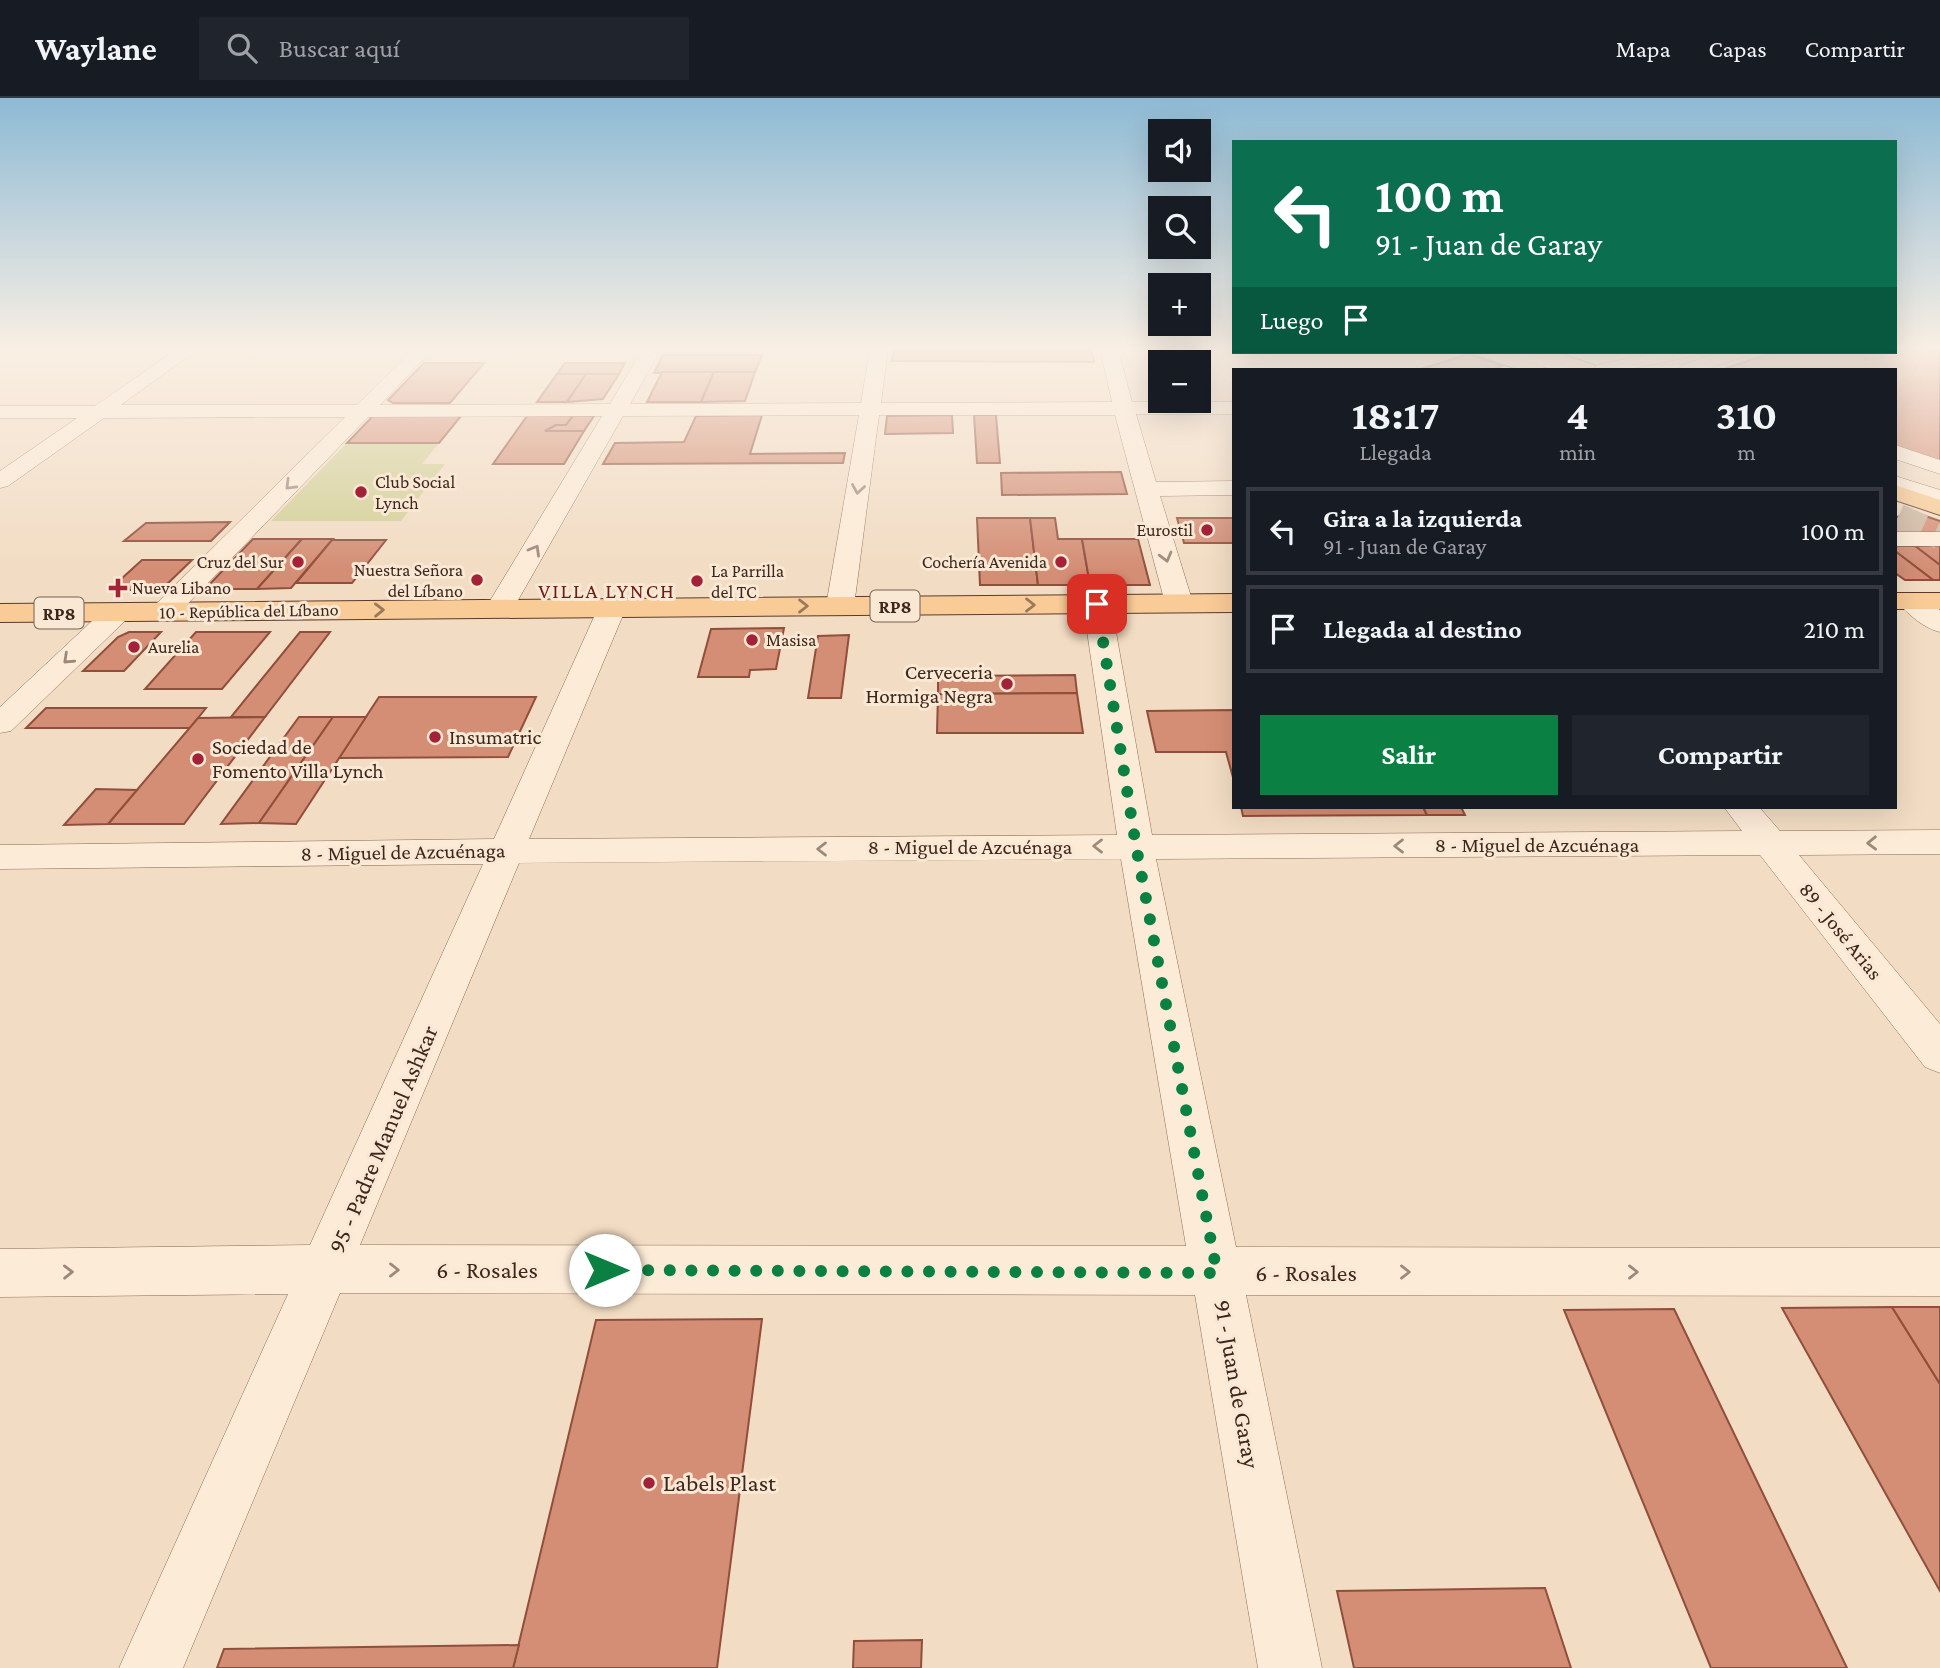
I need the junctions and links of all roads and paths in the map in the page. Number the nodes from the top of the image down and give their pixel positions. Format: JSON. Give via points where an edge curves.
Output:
{"nodes":[{"id":1,"x":84,"y":422,"type":"edge"},
{"id":2,"x":353,"y":422,"type":"edge"},
{"id":3,"x":610,"y":422,"type":"edge"},
{"id":4,"x":869,"y":422,"type":"edge"},
{"id":5,"x":1127,"y":422,"type":"edge"},
{"id":6,"x":1897,"y":453,"type":"edge"},
{"id":7,"x":1940,"y":467,"type":"edge"},
{"id":8,"x":1897,"y":476,"type":"edge"},
{"id":9,"x":0,"y":481,"type":"edge"},
{"id":10,"x":1232,"y":488,"type":"edge"},
{"id":11,"x":1148,"y":489,"type":"junction"},
{"id":12,"x":1940,"y":491,"type":"edge"},
{"id":13,"x":1940,"y":498,"type":"edge"},
{"id":14,"x":1898,"y":507,"type":"edge"},
{"id":15,"x":1940,"y":508,"type":"edge"},
{"id":16,"x":1940,"y":540,"type":"edge"},
{"id":17,"x":1903,"y":601,"type":"edge"},
{"id":18,"x":1940,"y":601,"type":"edge"},
{"id":19,"x":1178,"y":603,"type":"junction"},
{"id":20,"x":1232,"y":603,"type":"edge"},
{"id":21,"x":1097,"y":604,"type":"junction"},
{"id":22,"x":840,"y":606,"type":"junction"},
{"id":23,"x":612,"y":608,"type":"junction"},
{"id":24,"x":499,"y":609,"type":"junction"},
{"id":25,"x":118,"y":612,"type":"junction"},
{"id":26,"x":164,"y":612,"type":"junction"},
{"id":27,"x":0,"y":613,"type":"edge"},
{"id":28,"x":1940,"y":624,"type":"edge"},
{"id":29,"x":0,"y":723,"type":"edge"},
{"id":30,"x":1743,"y":809,"type":"edge"},
{"id":31,"x":1940,"y":842,"type":"edge"},
{"id":32,"x":1771,"y":845,"type":"junction"},
{"id":33,"x":1136,"y":846,"type":"junction"},
{"id":34,"x":508,"y":851,"type":"junction"},
{"id":35,"x":0,"y":857,"type":"edge"},
{"id":36,"x":1940,"y":1055,"type":"edge"},
{"id":37,"x":326,"y":1269,"type":"junction"},
{"id":38,"x":1940,"y":1272,"type":"edge"},
{"id":39,"x":0,"y":1273,"type":"edge"},
{"id":40,"x":1217,"y":1273,"type":"junction"},
{"id":41,"x":151,"y":1668,"type":"edge"},
{"id":42,"x":1290,"y":1668,"type":"edge"}],
"edges":[{"from":1,"to":9,"type":"street"},
{"from":2,"to":26,"type":"street","one_way":true},
{"from":24,"to":3,"type":"street","one_way":true},
{"from":4,"to":22,"type":"street","one_way":true},
{"from":5,"to":11,"type":"street"},
{"from":6,"to":7,"type":"street"},
{"from":8,"to":12,"type":"main road"},
{"from":10,"to":11,"type":"street"},
{"from":11,"to":19,"type":"street","one_way":true},
{"from":13,"to":14,"type":"street"},
{"from":14,"to":15,"type":"main road"},
{"from":14,"to":16,"type":"street"},
{"from":17,"to":18,"type":"main road"},
{"from":17,"to":28,"type":"street"},
{"from":19,"to":20,"type":"main road","number":"RP8"},
{"from":19,"to":21,"type":"main road","number":"RP8"},
{"from":22,"to":21,"type":"main road","number":"RP8","one_way":true},
{"from":21,"to":33,"type":"street","name":"91 - Juan de Garay"},
{"from":23,"to":22,"type":"main road","number":"RP8","one_way":true},
{"from":23,"to":24,"type":"main road","number":"RP8"},
{"from":23,"to":34,"type":"street","name":"95 - Padre Manuel Ashkar"},
{"from":26,"to":24,"type":"main road","name":"10 - República del Líbano","number":"RP8","one_way":true},
{"from":25,"to":26,"type":"main road","name":"10 - República del Líbano","number":"RP8"},
{"from":25,"to":27,"type":"main road","name":"10 - República del Líbano","number":"RP8"},
{"from":25,"to":29,"type":"street","one_way":true},
{"from":30,"to":32,"type":"street","name":"89 - José Arias"},
{"from":31,"to":32,"type":"street","name":"8 - Miguel de Azcuénaga","one_way":true},
{"from":32,"to":33,"type":"street","name":"8 - Miguel de Azcuénaga","one_way":true},
{"from":32,"to":36,"type":"street","name":"89 - José Arias"},
{"from":33,"to":34,"type":"street","name":"8 - Miguel de Azcuénaga","one_way":true},
{"from":33,"to":40,"type":"street","name":"91 - Juan de Garay"},
{"from":34,"to":35,"type":"street","name":"8 - Miguel de Azcuénaga"},
{"from":34,"to":37,"type":"street","name":"95 - Padre Manuel Ashkar"},
{"from":39,"to":37,"type":"street","name":"6 - Rosales","one_way":true},
{"from":37,"to":40,"type":"street","name":"6 - Rosales","one_way":true},
{"from":37,"to":41,"type":"street","name":"95 - Padre Manuel Ashkar"},
{"from":40,"to":38,"type":"street","name":"6 - Rosales","one_way":true},
{"from":40,"to":42,"type":"street","name":"91 - Juan de Garay"}]}
